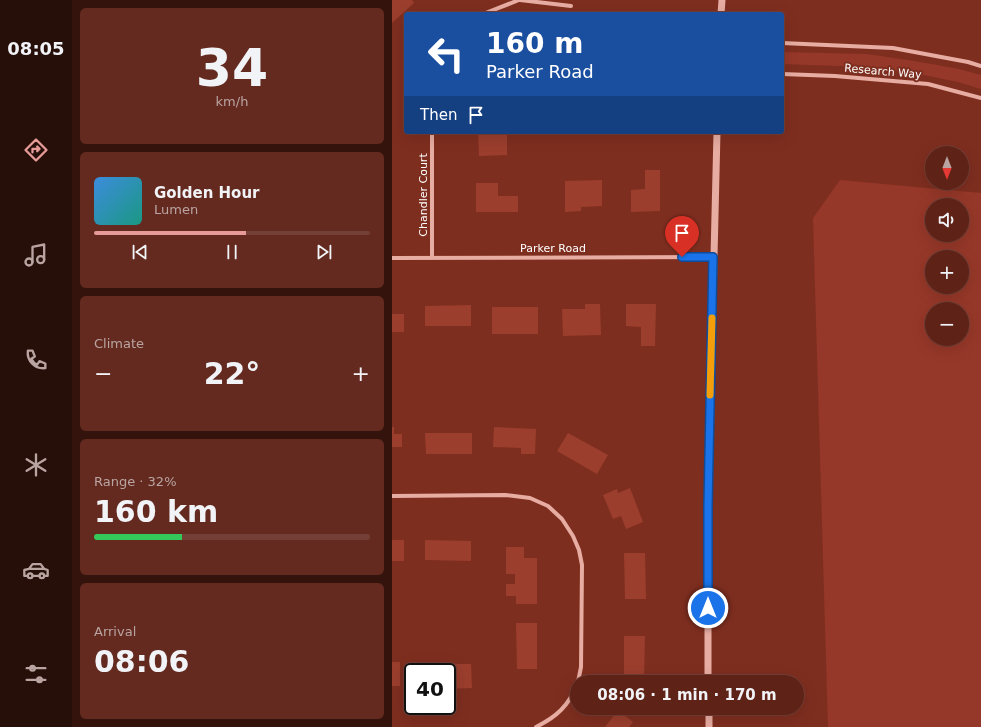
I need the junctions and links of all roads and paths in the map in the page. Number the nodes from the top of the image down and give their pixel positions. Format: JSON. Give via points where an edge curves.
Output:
{"nodes":[{"id":1,"x":519,"y":0,"type":"edge"},
{"id":2,"x":722,"y":0,"type":"edge"},
{"id":3,"x":571,"y":6,"type":"dead end"},
{"id":4,"x":488,"y":12,"type":"edge"},
{"id":5,"x":721,"y":12,"type":"edge"},
{"id":6,"x":784,"y":43,"type":"edge"},
{"id":7,"x":981,"y":66,"type":"edge"},
{"id":8,"x":784,"y":74,"type":"edge"},
{"id":9,"x":981,"y":98,"type":"edge"},
{"id":10,"x":432,"y":134,"type":"edge"},
{"id":11,"x":717,"y":134,"type":"edge"},
{"id":12,"x":713,"y":257,"type":"junction"},
{"id":13,"x":392,"y":258,"type":"edge"},
{"id":14,"x":432,"y":258,"type":"junction"},
{"id":15,"x":392,"y":496,"type":"edge"},
{"id":16,"x":579,"y":675,"type":"edge"},
{"id":17,"x":708,"y":675,"type":"edge"},
{"id":18,"x":570,"y":700,"type":"edge"},
{"id":19,"x":709,"y":715,"type":"edge"},
{"id":20,"x":536,"y":727,"type":"edge"},
{"id":21,"x":709,"y":727,"type":"edge"}],
"edges":[{"from":1,"to":3,"type":"street"},
{"from":1,"to":4,"type":"street"},
{"from":2,"to":5,"type":"street"},
{"from":6,"to":7,"type":"street","name":"Research Way","via":[[893,48]]},
{"from":8,"to":9,"type":"street","name":"Research Way","via":[[928,84]]},
{"from":10,"to":14,"type":"street","name":"Chandler Court"},
{"from":11,"to":12,"type":"street"},
{"from":12,"to":14,"type":"street","name":"Parker Road"},
{"from":12,"to":17,"type":"street","via":[[708,506]]},
{"from":13,"to":14,"type":"street","name":"Parker Road"},
{"from":15,"to":16,"type":"street","via":[[505,495],[530,498],[548,506],[562,519],[573,536],[582,565]]},
{"from":18,"to":20,"type":"street","via":[[559,713]]},
{"from":19,"to":21,"type":"street"}]}
